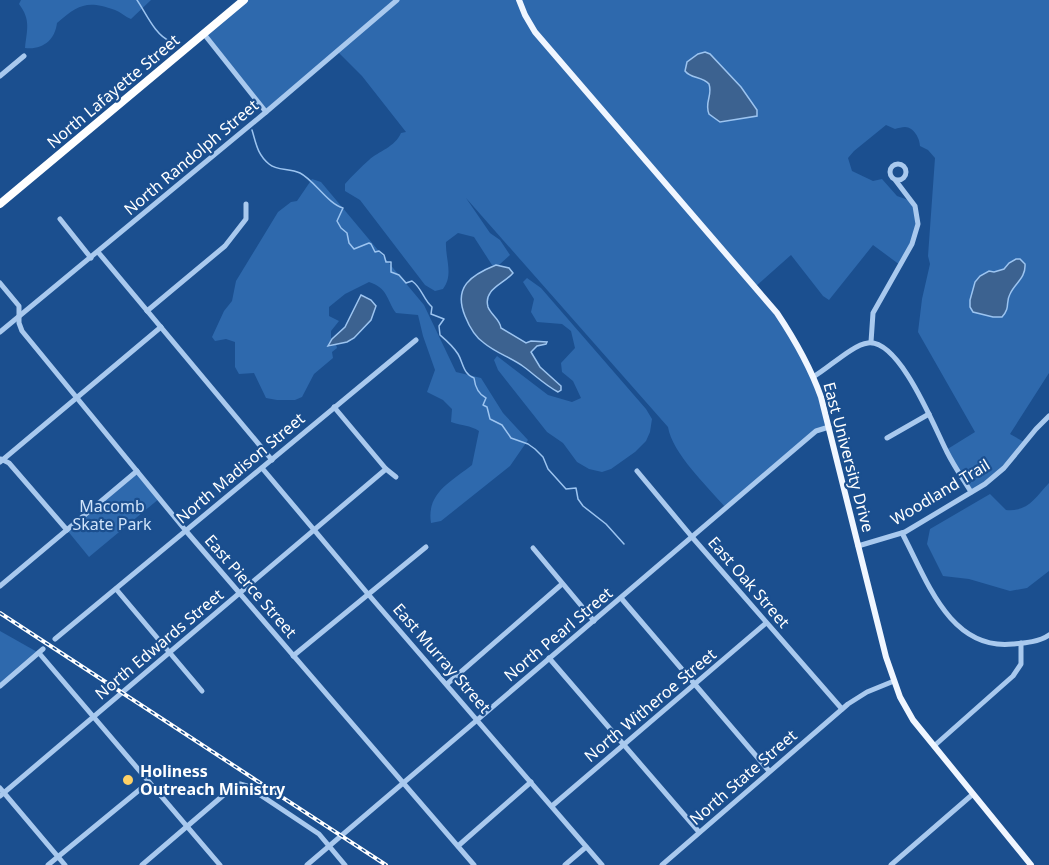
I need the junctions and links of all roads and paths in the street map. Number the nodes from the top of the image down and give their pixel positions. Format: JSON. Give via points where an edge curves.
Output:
{"nodes":[{"id":1,"x":244,"y":0,"type":"edge"},
{"id":2,"x":397,"y":0,"type":"edge"},
{"id":3,"x":519,"y":0,"type":"edge"},
{"id":4,"x":204,"y":34,"type":"junction"},
{"id":5,"x":24,"y":56,"type":"dead end"},
{"id":6,"x":0,"y":76,"type":"edge"},
{"id":7,"x":266,"y":112,"type":"junction"},
{"id":8,"x":896,"y":181,"type":"dead end"},
{"id":9,"x":0,"y":204,"type":"edge"},
{"id":10,"x":246,"y":204,"type":"dead end"},
{"id":11,"x":60,"y":219,"type":"dead end"},
{"id":12,"x":98,"y":252,"type":"junction"},
{"id":13,"x":91,"y":258,"type":"junction"},
{"id":14,"x":0,"y":283,"type":"edge"},
{"id":15,"x":147,"y":311,"type":"junction"},
{"id":16,"x":18,"y":317,"type":"junction"},
{"id":17,"x":161,"y":327,"type":"junction"},
{"id":18,"x":0,"y":332,"type":"edge"},
{"id":19,"x":416,"y":340,"type":"dead end"},
{"id":20,"x":871,"y":342,"type":"junction"},
{"id":21,"x":813,"y":377,"type":"junction"},
{"id":22,"x":77,"y":398,"type":"junction"},
{"id":23,"x":334,"y":407,"type":"junction"},
{"id":24,"x":929,"y":414,"type":"junction"},
{"id":25,"x":1049,"y":416,"type":"edge"},
{"id":26,"x":829,"y":427,"type":"junction"},
{"id":27,"x":888,"y":438,"type":"dead end"},
{"id":28,"x":1,"y":460,"type":"edge"},
{"id":29,"x":272,"y":460,"type":"junction"},
{"id":30,"x":262,"y":468,"type":"junction"},
{"id":31,"x":386,"y":469,"type":"junction"},
{"id":32,"x":137,"y":471,"type":"junction"},
{"id":33,"x":637,"y":471,"type":"dead end"},
{"id":34,"x":396,"y":477,"type":"dead end"},
{"id":35,"x":971,"y":492,"type":"junction"},
{"id":36,"x":67,"y":530,"type":"junction"},
{"id":37,"x":314,"y":530,"type":"junction"},
{"id":38,"x":186,"y":531,"type":"junction"},
{"id":39,"x":902,"y":533,"type":"junction"},
{"id":40,"x":692,"y":537,"type":"junction"},
{"id":41,"x":858,"y":546,"type":"junction"},
{"id":42,"x":426,"y":547,"type":"dead end"},
{"id":43,"x":533,"y":548,"type":"dead end"},
{"id":44,"x":562,"y":584,"type":"junction"},
{"id":45,"x":0,"y":586,"type":"edge"},
{"id":46,"x":116,"y":589,"type":"junction"},
{"id":47,"x":240,"y":593,"type":"junction"},
{"id":48,"x":368,"y":594,"type":"junction"},
{"id":49,"x":621,"y":598,"type":"junction"},
{"id":50,"x":594,"y":621,"type":"junction"},
{"id":51,"x":766,"y":623,"type":"junction"},
{"id":52,"x":1049,"y":635,"type":"edge"},
{"id":53,"x":55,"y":639,"type":"dead end"},
{"id":54,"x":1021,"y":644,"type":"junction"},
{"id":55,"x":169,"y":653,"type":"junction"},
{"id":56,"x":293,"y":656,"type":"junction"},
{"id":57,"x":549,"y":658,"type":"junction"},
{"id":58,"x":894,"y":681,"type":"junction"},
{"id":59,"x":447,"y":684,"type":"junction"},
{"id":60,"x":695,"y":685,"type":"junction"},
{"id":61,"x":0,"y":686,"type":"edge"},
{"id":62,"x":202,"y":691,"type":"dead end"},
{"id":63,"x":842,"y":710,"type":"junction"},
{"id":64,"x":93,"y":717,"type":"junction"},
{"id":65,"x":477,"y":720,"type":"junction"},
{"id":66,"x":624,"y":745,"type":"junction"},
{"id":67,"x":934,"y":746,"type":"junction"},
{"id":68,"x":769,"y":771,"type":"junction"},
{"id":69,"x":149,"y":782,"type":"junction"},
{"id":70,"x":404,"y":782,"type":"junction"},
{"id":71,"x":531,"y":782,"type":"junction"},
{"id":72,"x":1,"y":792,"type":"edge"},
{"id":73,"x":973,"y":794,"type":"junction"},
{"id":74,"x":552,"y":806,"type":"junction"},
{"id":75,"x":188,"y":827,"type":"junction"},
{"id":76,"x":699,"y":832,"type":"junction"},
{"id":77,"x":329,"y":846,"type":"junction"},
{"id":78,"x":458,"y":846,"type":"junction"},
{"id":79,"x":586,"y":847,"type":"junction"},
{"id":80,"x":58,"y":857,"type":"junction"},
{"id":81,"x":669,"y":859,"type":"junction"},
{"id":82,"x":48,"y":865,"type":"edge"},
{"id":83,"x":65,"y":865,"type":"edge"},
{"id":84,"x":142,"y":865,"type":"edge"},
{"id":85,"x":220,"y":865,"type":"edge"},
{"id":86,"x":306,"y":865,"type":"edge"},
{"id":87,"x":345,"y":865,"type":"edge"},
{"id":88,"x":474,"y":865,"type":"edge"},
{"id":89,"x":565,"y":865,"type":"edge"},
{"id":90,"x":602,"y":865,"type":"edge"},
{"id":91,"x":662,"y":865,"type":"edge"},
{"id":92,"x":676,"y":865,"type":"edge"},
{"id":93,"x":891,"y":865,"type":"edge"},
{"id":94,"x":1031,"y":865,"type":"edge"}],
"edges":[{"from":1,"to":4,"type":"highway","name":"North Lafayette Street"},
{"from":2,"to":7,"type":"street","name":"North Randolph Street"},
{"from":3,"to":21,"type":"main road","name":"East University Drive","via":[[538,35],[777,313]]},
{"from":4,"to":7,"type":"street"},
{"from":4,"to":9,"type":"highway","name":"North Lafayette Street"},
{"from":5,"to":6,"type":"street"},
{"from":7,"to":12,"type":"street","name":"North Randolph Street"},
{"from":8,"to":20,"type":"street","via":[[915,206],[918,224],[912,243],[873,314]]},
{"from":10,"to":15,"type":"street","via":[[246,219],[225,246]]},
{"from":11,"to":13,"type":"street"},
{"from":12,"to":13,"type":"street","name":"North Randolph Street"},
{"from":12,"to":15,"type":"street"},
{"from":13,"to":16,"type":"street","name":"North Randolph Street"},
{"from":14,"to":16,"type":"street","name":"East Pierce Street","via":[[18,304]]},
{"from":15,"to":17,"type":"street"},
{"from":16,"to":18,"type":"street","name":"North Randolph Street"},
{"from":16,"to":22,"type":"street","name":"East Pierce Street","via":[[22,331]]},
{"from":17,"to":22,"type":"street"},
{"from":17,"to":29,"type":"street"},
{"from":19,"to":23,"type":"street","name":"North Madison Street"},
{"from":20,"to":21,"type":"street","via":[[861,344]]},
{"from":20,"to":24,"type":"street","via":[[888,351],[916,388]]},
{"from":21,"to":26,"type":"main road","name":"East University Drive"},
{"from":22,"to":28,"type":"street"},
{"from":22,"to":32,"type":"street","name":"East Pierce Street"},
{"from":23,"to":29,"type":"street","name":"North Madison Street"},
{"from":23,"to":31,"type":"street"},
{"from":24,"to":27,"type":"street"},
{"from":24,"to":35,"type":"street"},
{"from":25,"to":35,"type":"street","name":"Woodland Trail","via":[[1004,468]]},
{"from":26,"to":40,"type":"street","name":"North Pearl Street","via":[[816,431]]},
{"from":26,"to":41,"type":"main road","name":"East University Drive"},
{"from":28,"to":36,"type":"street","via":[[9,463]]},
{"from":29,"to":30,"type":"street","name":"North Madison Street"},
{"from":30,"to":37,"type":"street","name":"East Murray Street"},
{"from":30,"to":38,"type":"street","name":"North Madison Street"},
{"from":31,"to":34,"type":"street"},
{"from":31,"to":37,"type":"street","name":"North Edwards Street"},
{"from":32,"to":36,"type":"street"},
{"from":32,"to":38,"type":"street","name":"East Pierce Street"},
{"from":33,"to":40,"type":"street","name":"East Oak Street"},
{"from":35,"to":39,"type":"street","name":"Woodland Trail"},
{"from":36,"to":45,"type":"street"},
{"from":37,"to":47,"type":"street","name":"North Edwards Street"},
{"from":37,"to":48,"type":"street","name":"East Murray Street"},
{"from":38,"to":46,"type":"street","name":"North Madison Street"},
{"from":38,"to":47,"type":"street","name":"East Pierce Street"},
{"from":39,"to":41,"type":"street","name":"Woodland Trail"},
{"from":39,"to":54,"type":"street","via":[[952,622],[987,642]]},
{"from":40,"to":49,"type":"street","name":"North Pearl Street"},
{"from":40,"to":51,"type":"street","name":"East Oak Street"},
{"from":41,"to":58,"type":"main road","name":"East University Drive"},
{"from":42,"to":48,"type":"street"},
{"from":43,"to":44,"type":"street"},
{"from":44,"to":50,"type":"street"},
{"from":44,"to":59,"type":"street"},
{"from":46,"to":53,"type":"street","name":"North Madison Street"},
{"from":46,"to":55,"type":"street"},
{"from":47,"to":55,"type":"street","name":"North Edwards Street"},
{"from":47,"to":56,"type":"street","name":"East Pierce Street"},
{"from":48,"to":56,"type":"street"},
{"from":48,"to":59,"type":"street","name":"East Murray Street"},
{"from":49,"to":50,"type":"street","name":"North Pearl Street"},
{"from":49,"to":60,"type":"street"},
{"from":50,"to":57,"type":"street","name":"North Pearl Street"},
{"from":51,"to":60,"type":"street","name":"North Witheroe Street"},
{"from":51,"to":63,"type":"street","name":"East Oak Street"},
{"from":52,"to":54,"type":"street"},
{"from":54,"to":67,"type":"street","via":[[1021,664],[1013,676]]},
{"from":55,"to":62,"type":"street"},
{"from":55,"to":64,"type":"street","name":"North Edwards Street"},
{"from":56,"to":70,"type":"street","name":"East Pierce Street"},
{"from":57,"to":65,"type":"street","name":"North Pearl Street"},
{"from":57,"to":66,"type":"street"},
{"from":58,"to":63,"type":"street","name":"North State Street","via":[[867,692]]},
{"from":58,"to":67,"type":"main road","name":"East University Drive","via":[[908,712]]},
{"from":59,"to":65,"type":"street","name":"East Murray Street"},
{"from":60,"to":66,"type":"street","name":"North Witheroe Street"},
{"from":60,"to":68,"type":"street"},
{"from":61,"to":64,"type":"street","via":[[41,651]]},
{"from":63,"to":68,"type":"street","name":"North State Street"},
{"from":64,"to":69,"type":"street"},
{"from":64,"to":72,"type":"street","name":"North Edwards Street"},
{"from":65,"to":70,"type":"street","name":"North Pearl Street"},
{"from":65,"to":71,"type":"street","name":"East Murray Street"},
{"from":66,"to":74,"type":"street","name":"North Witheroe Street"},
{"from":66,"to":76,"type":"street"},
{"from":67,"to":73,"type":"main road","name":"East University Drive"},
{"from":68,"to":76,"type":"street","name":"North State Street"},
{"from":69,"to":75,"type":"street"},
{"from":69,"to":80,"type":"street"},
{"from":70,"to":77,"type":"street","name":"North Pearl Street"},
{"from":70,"to":78,"type":"street","name":"East Pierce Street"},
{"from":71,"to":74,"type":"street","name":"East Murray Street"},
{"from":71,"to":78,"type":"street"},
{"from":72,"to":80,"type":"street"},
{"from":73,"to":93,"type":"street"},
{"from":73,"to":94,"type":"main road","name":"East University Drive"},
{"from":74,"to":79,"type":"street","name":"East Murray Street"},
{"from":75,"to":77,"type":"street","via":[[232,787],[242,784],[314,830]]},
{"from":75,"to":84,"type":"street"},
{"from":75,"to":85,"type":"street"},
{"from":76,"to":81,"type":"street","name":"North State Street"},
{"from":77,"to":86,"type":"street","name":"North Pearl Street"},
{"from":77,"to":87,"type":"street"},
{"from":78,"to":88,"type":"street","name":"East Pierce Street"},
{"from":79,"to":89,"type":"street"},
{"from":79,"to":90,"type":"street","name":"East Murray Street"},
{"from":80,"to":82,"type":"street"},
{"from":80,"to":83,"type":"street"},
{"from":81,"to":91,"type":"street","name":"North State Street"},
{"from":81,"to":92,"type":"street"}]}
